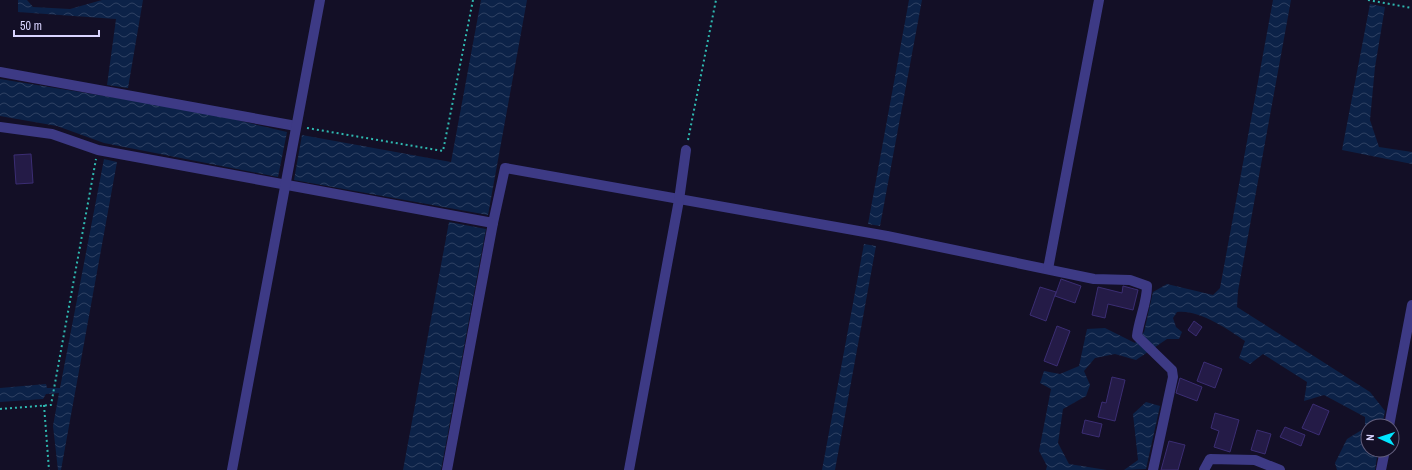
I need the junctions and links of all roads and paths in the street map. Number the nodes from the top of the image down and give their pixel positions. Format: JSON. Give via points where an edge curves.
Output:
{"nodes":[{"id":1,"x":320,"y":0,"type":"edge"},
{"id":2,"x":473,"y":0,"type":"edge"},
{"id":3,"x":716,"y":0,"type":"edge"},
{"id":4,"x":1099,"y":0,"type":"edge"},
{"id":5,"x":1368,"y":0,"type":"edge"},
{"id":6,"x":1412,"y":8,"type":"edge"},
{"id":7,"x":0,"y":72,"type":"edge"},
{"id":8,"x":296,"y":126,"type":"junction"},
{"id":9,"x":0,"y":127,"type":"edge"},
{"id":10,"x":98,"y":150,"type":"junction"},
{"id":11,"x":686,"y":150,"type":"joint"},
{"id":12,"x":285,"y":185,"type":"junction"},
{"id":13,"x":679,"y":200,"type":"junction"},
{"id":14,"x":493,"y":222,"type":"junction"},
{"id":15,"x":1048,"y":269,"type":"junction"},
{"id":16,"x":1412,"y":305,"type":"edge"},
{"id":17,"x":44,"y":405,"type":"junction"},
{"id":18,"x":0,"y":409,"type":"edge"},
{"id":19,"x":1391,"y":418,"type":"edge"},
{"id":20,"x":1383,"y":458,"type":"edge"},
{"id":21,"x":49,"y":470,"type":"edge"},
{"id":22,"x":232,"y":470,"type":"edge"},
{"id":23,"x":447,"y":470,"type":"edge"},
{"id":24,"x":629,"y":470,"type":"edge"},
{"id":25,"x":1153,"y":470,"type":"edge"},
{"id":26,"x":1204,"y":470,"type":"edge"},
{"id":27,"x":1280,"y":470,"type":"edge"},
{"id":28,"x":1381,"y":470,"type":"edge"}],
"edges":[{"from":1,"to":8,"type":"street"},
{"from":2,"to":8,"type":"path","via":[[443,151]]},
{"from":3,"to":11,"type":"path"},
{"from":4,"to":15,"type":"street"},
{"from":5,"to":6,"type":"path"},
{"from":7,"to":8,"type":"street"},
{"from":8,"to":12,"type":"street"},
{"from":9,"to":10,"type":"street","via":[[52,134]]},
{"from":10,"to":12,"type":"street"},
{"from":10,"to":17,"type":"path","via":[[51,405]]},
{"from":11,"to":13,"type":"street"},
{"from":12,"to":14,"type":"street"},
{"from":12,"to":22,"type":"street"},
{"from":13,"to":14,"type":"street","via":[[505,168]]},
{"from":13,"to":15,"type":"street","via":[[887,236]]},
{"from":13,"to":24,"type":"street"},
{"from":14,"to":23,"type":"street"},
{"from":15,"to":25,"type":"street","via":[[1094,279],[1130,280],[1147,286],[1137,336],[1172,370],[1173,377]]},
{"from":16,"to":19,"type":"street"},
{"from":17,"to":18,"type":"path"},
{"from":17,"to":21,"type":"path"},
{"from":20,"to":28,"type":"street"},
{"from":26,"to":27,"type":"street","via":[[1210,458],[1254,460]]}]}
